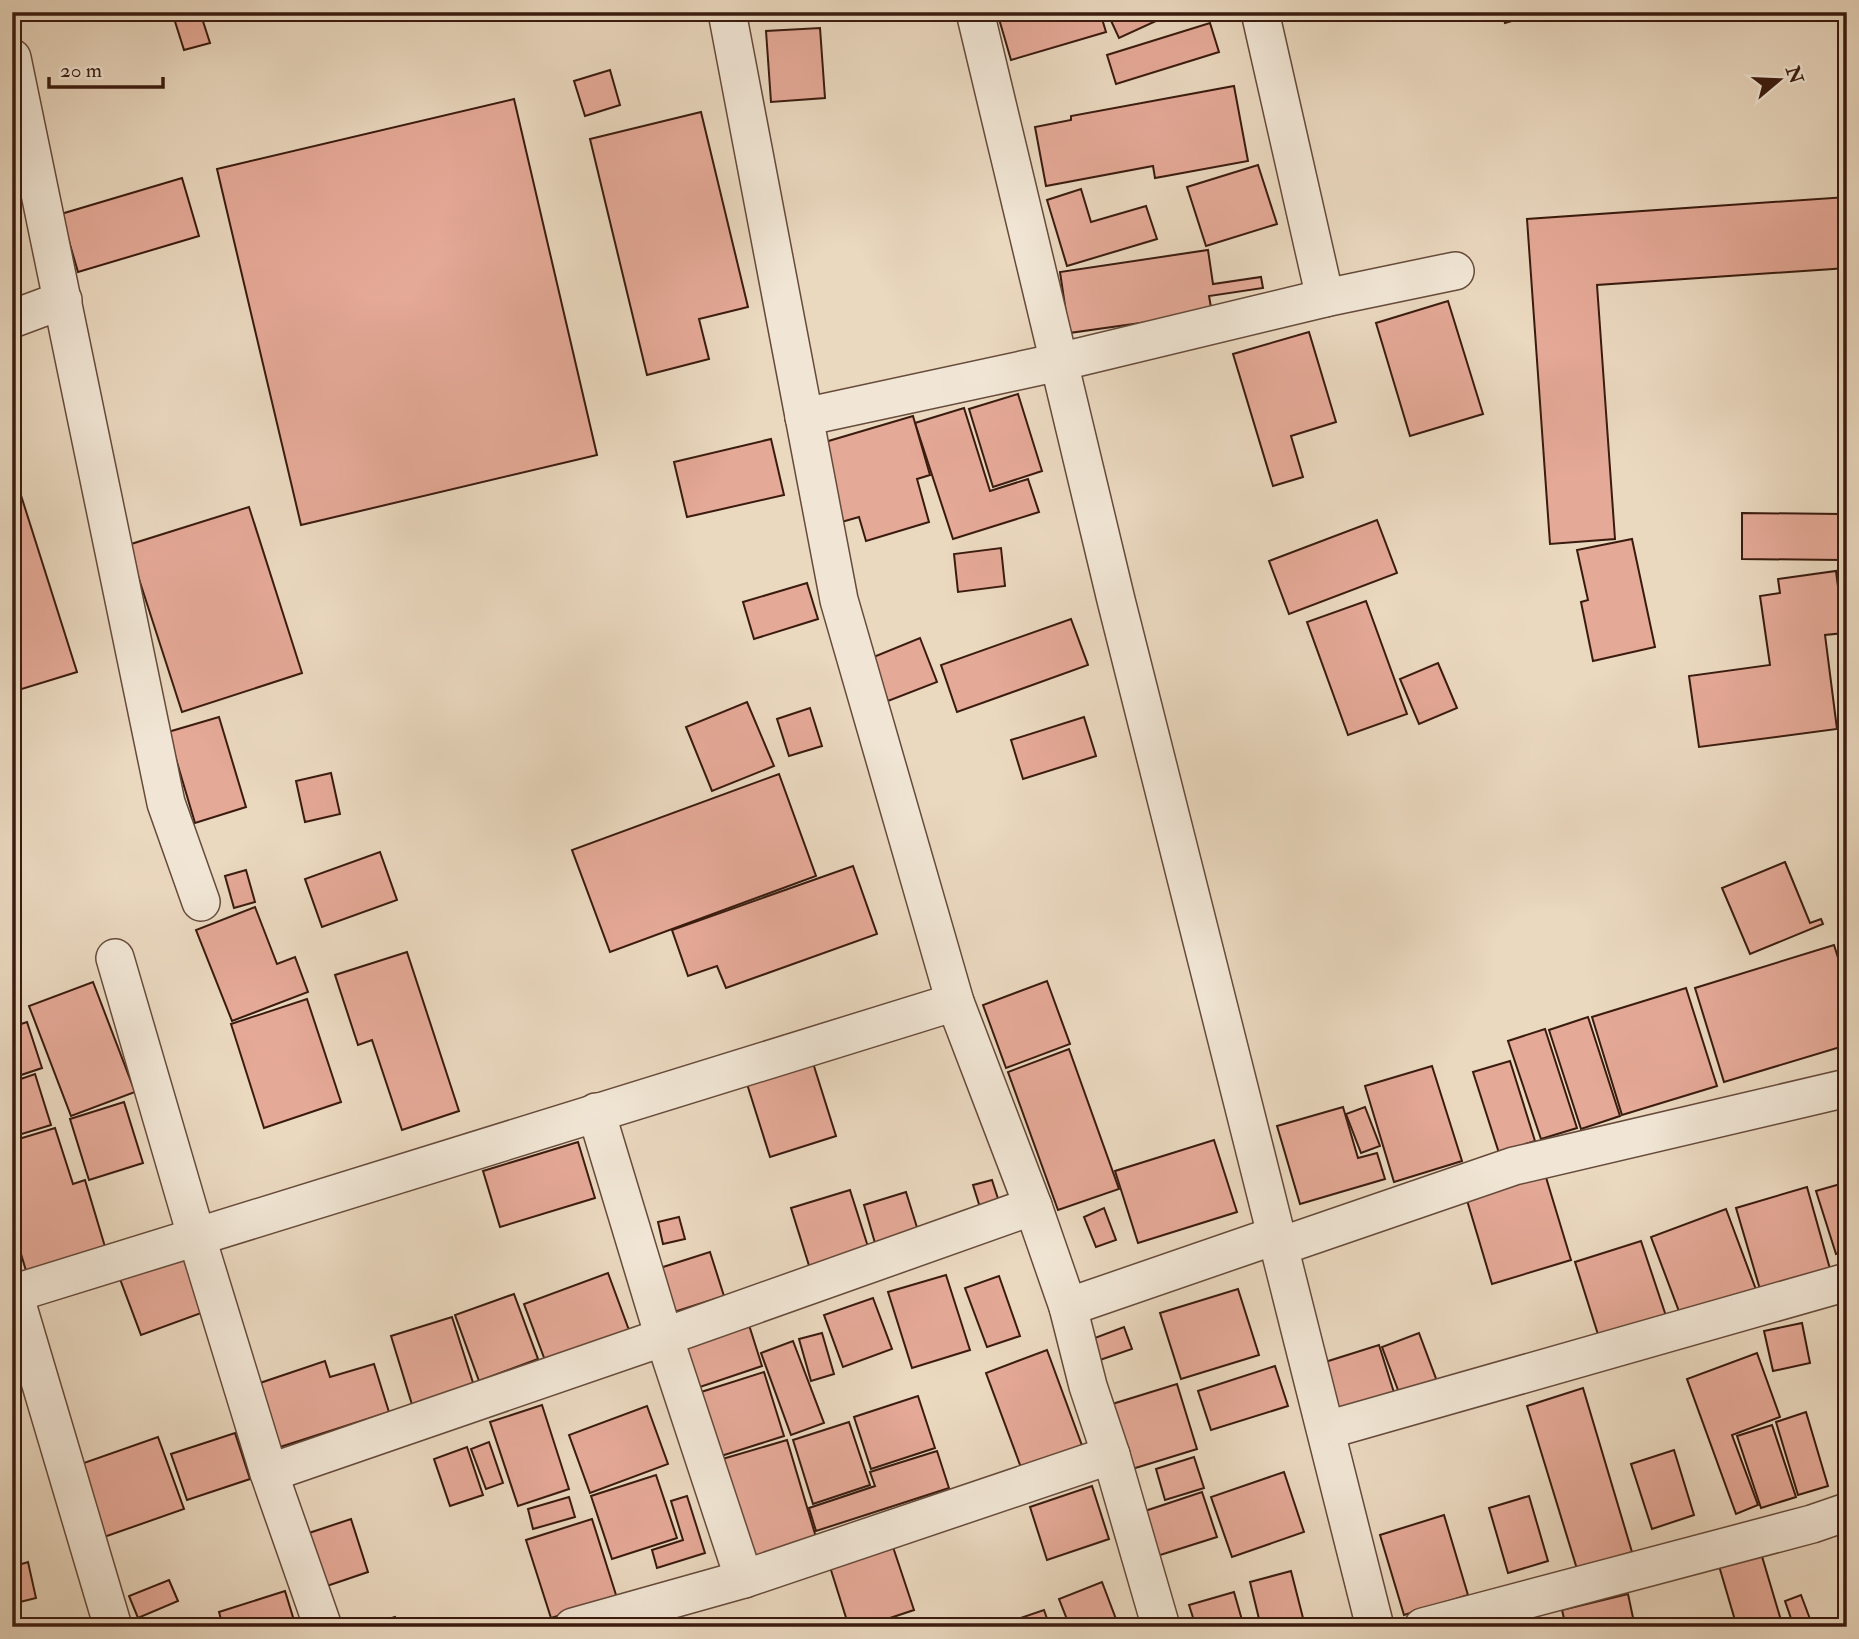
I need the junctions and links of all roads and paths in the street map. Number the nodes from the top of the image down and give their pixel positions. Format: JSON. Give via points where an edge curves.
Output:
{"nodes":[{"id":1,"x":727,"y":12,"type":"edge"},
{"id":2,"x":975,"y":12,"type":"edge"},
{"id":3,"x":1261,"y":12,"type":"edge"},
{"id":4,"x":12,"y":58,"type":"edge"},
{"id":5,"x":1455,"y":271,"type":"dead end"},
{"id":6,"x":1325,"y":298,"type":"junction"},
{"id":7,"x":63,"y":300,"type":"junction"},
{"id":8,"x":12,"y":318,"type":"edge"},
{"id":9,"x":1059,"y":362,"type":"junction"},
{"id":10,"x":804,"y":417,"type":"junction"},
{"id":11,"x":201,"y":902,"type":"dead end"},
{"id":12,"x":115,"y":958,"type":"dead end"},
{"id":13,"x":955,"y":1002,"type":"junction"},
{"id":14,"x":1847,"y":1088,"type":"edge"},
{"id":15,"x":596,"y":1112,"type":"junction"},
{"id":16,"x":1033,"y":1206,"type":"junction"},
{"id":17,"x":195,"y":1235,"type":"junction"},
{"id":18,"x":1279,"y":1241,"type":"junction"},
{"id":19,"x":1847,"y":1282,"type":"edge"},
{"id":20,"x":13,"y":1291,"type":"edge"},
{"id":21,"x":1068,"y":1307,"type":"junction"},
{"id":22,"x":664,"y":1337,"type":"junction"},
{"id":23,"x":1327,"y":1430,"type":"junction"},
{"id":24,"x":1111,"y":1455,"type":"junction"},
{"id":25,"x":270,"y":1473,"type":"junction"},
{"id":26,"x":1847,"y":1512,"type":"edge"},
{"id":27,"x":744,"y":1579,"type":"junction"},
{"id":28,"x":113,"y":1627,"type":"edge"},
{"id":29,"x":323,"y":1627,"type":"edge"},
{"id":30,"x":573,"y":1627,"type":"edge"},
{"id":31,"x":1161,"y":1627,"type":"edge"},
{"id":32,"x":1375,"y":1627,"type":"edge"},
{"id":33,"x":1423,"y":1627,"type":"edge"}],
"edges":[{"from":1,"to":10,"type":"street"},
{"from":2,"to":9,"type":"street"},
{"from":3,"to":6,"type":"street"},
{"from":4,"to":7,"type":"street"},
{"from":5,"to":6,"type":"street"},
{"from":6,"to":9,"type":"street"},
{"from":7,"to":8,"type":"street"},
{"from":7,"to":11,"type":"street","via":[[166,803]]},
{"from":9,"to":10,"type":"street"},
{"from":9,"to":18,"type":"street"},
{"from":10,"to":13,"type":"street","via":[[839,600]]},
{"from":12,"to":17,"type":"street"},
{"from":13,"to":15,"type":"street"},
{"from":13,"to":16,"type":"street"},
{"from":14,"to":18,"type":"street","via":[[1514,1166]]},
{"from":15,"to":17,"type":"street"},
{"from":15,"to":22,"type":"street"},
{"from":16,"to":21,"type":"street"},
{"from":16,"to":22,"type":"street"},
{"from":17,"to":20,"type":"street"},
{"from":17,"to":25,"type":"street"},
{"from":18,"to":21,"type":"street"},
{"from":18,"to":23,"type":"street"},
{"from":19,"to":23,"type":"street"},
{"from":20,"to":28,"type":"street"},
{"from":21,"to":24,"type":"street","via":[[1087,1387]]},
{"from":22,"to":25,"type":"street"},
{"from":22,"to":27,"type":"street"},
{"from":23,"to":32,"type":"street"},
{"from":24,"to":27,"type":"street"},
{"from":24,"to":31,"type":"street"},
{"from":25,"to":29,"type":"street"},
{"from":26,"to":33,"type":"street"},
{"from":27,"to":30,"type":"street"}]}
